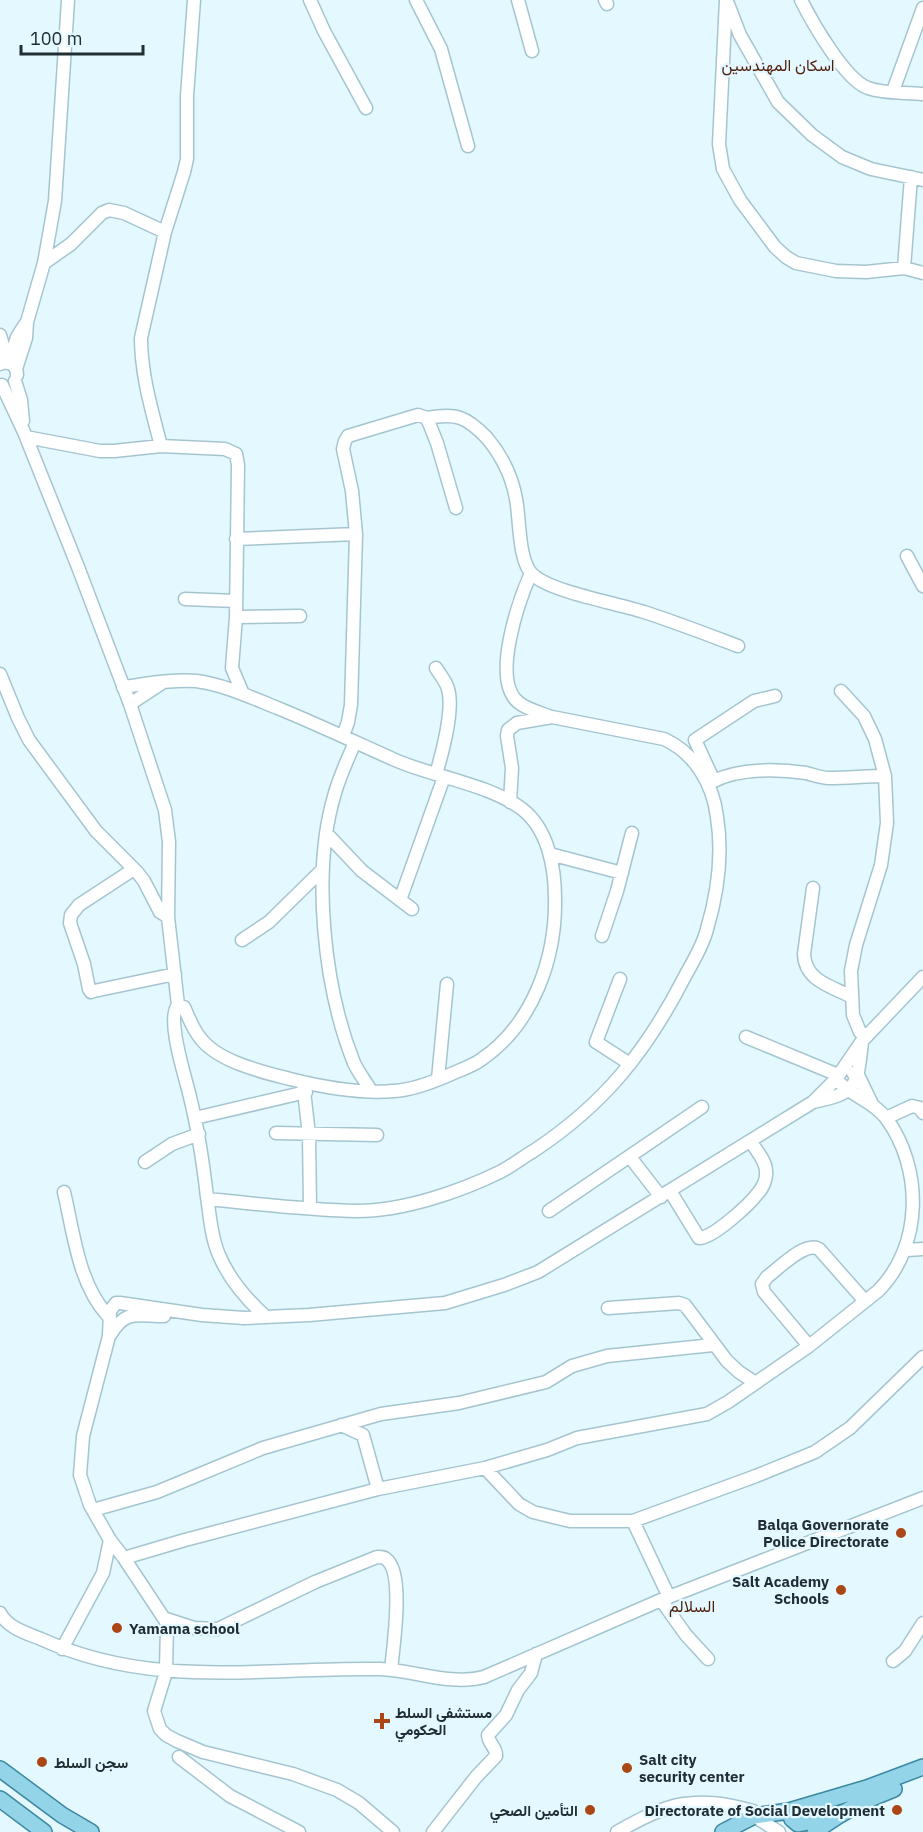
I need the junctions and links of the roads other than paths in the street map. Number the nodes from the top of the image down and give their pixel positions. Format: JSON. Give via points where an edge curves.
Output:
{"nodes":[{"id":1,"x":68,"y":0,"type":"edge"},
{"id":2,"x":194,"y":0,"type":"edge"},
{"id":3,"x":310,"y":0,"type":"edge"},
{"id":4,"x":416,"y":0,"type":"edge"},
{"id":5,"x":518,"y":0,"type":"edge"},
{"id":6,"x":726,"y":0,"type":"edge"},
{"id":7,"x":801,"y":0,"type":"edge"},
{"id":8,"x":923,"y":8,"type":"edge"},
{"id":9,"x":532,"y":51,"type":"dead end"},
{"id":10,"x":893,"y":91,"type":"junction"},
{"id":11,"x":923,"y":94,"type":"edge"},
{"id":12,"x":366,"y":108,"type":"dead end"},
{"id":13,"x":468,"y":146,"type":"dead end"},
{"id":14,"x":917,"y":178,"type":"edge"},
{"id":15,"x":165,"y":232,"type":"junction"},
{"id":16,"x":44,"y":263,"type":"junction"},
{"id":17,"x":904,"y":268,"type":"junction"},
{"id":18,"x":923,"y":273,"type":"edge"},
{"id":19,"x":0,"y":335,"type":"edge"},
{"id":20,"x":10,"y":368,"type":"edge"},
{"id":21,"x":1,"y":384,"type":"edge"},
{"id":22,"x":427,"y":418,"type":"junction"},
{"id":23,"x":25,"y":434,"type":"junction"},
{"id":24,"x":161,"y":446,"type":"junction"},
{"id":25,"x":456,"y":508,"type":"dead end"},
{"id":26,"x":356,"y":534,"type":"junction"},
{"id":27,"x":236,"y":539,"type":"junction"},
{"id":28,"x":907,"y":556,"type":"dead end"},
{"id":29,"x":531,"y":573,"type":"junction"},
{"id":30,"x":923,"y":586,"type":"edge"},
{"id":31,"x":185,"y":599,"type":"dead end"},
{"id":32,"x":236,"y":601,"type":"junction"},
{"id":33,"x":300,"y":616,"type":"dead end"},
{"id":34,"x":236,"y":617,"type":"junction"},
{"id":35,"x":738,"y":646,"type":"dead end"},
{"id":36,"x":232,"y":668,"type":"junction"},
{"id":37,"x":436,"y":668,"type":"dead end"},
{"id":38,"x":0,"y":674,"type":"edge"},
{"id":39,"x":166,"y":681,"type":"junction"},
{"id":40,"x":218,"y":685,"type":"junction"},
{"id":41,"x":123,"y":687,"type":"junction"},
{"id":42,"x":841,"y":691,"type":"dead end"},
{"id":43,"x":243,"y":694,"type":"junction"},
{"id":44,"x":775,"y":696,"type":"dead end"},
{"id":45,"x":130,"y":704,"type":"junction"},
{"id":46,"x":552,"y":717,"type":"junction"},
{"id":47,"x":343,"y":735,"type":"junction"},
{"id":48,"x":355,"y":742,"type":"junction"},
{"id":49,"x":440,"y":775,"type":"junction"},
{"id":50,"x":885,"y":776,"type":"junction"},
{"id":51,"x":714,"y":781,"type":"junction"},
{"id":52,"x":715,"y":798,"type":"junction"},
{"id":53,"x":510,"y":802,"type":"junction"},
{"id":54,"x":326,"y":833,"type":"junction"},
{"id":55,"x":632,"y":833,"type":"dead end"},
{"id":56,"x":550,"y":854,"type":"junction"},
{"id":57,"x":134,"y":869,"type":"junction"},
{"id":58,"x":322,"y":870,"type":"junction"},
{"id":59,"x":622,"y":873,"type":"junction"},
{"id":60,"x":813,"y":888,"type":"dead end"},
{"id":61,"x":400,"y":900,"type":"junction"},
{"id":62,"x":412,"y":909,"type":"dead end"},
{"id":63,"x":168,"y":917,"type":"junction"},
{"id":64,"x":602,"y":936,"type":"dead end"},
{"id":65,"x":242,"y":940,"type":"dead end"},
{"id":66,"x":175,"y":974,"type":"junction"},
{"id":67,"x":923,"y":977,"type":"edge"},
{"id":68,"x":620,"y":980,"type":"dead end"},
{"id":69,"x":447,"y":984,"type":"dead end"},
{"id":70,"x":852,"y":997,"type":"junction"},
{"id":71,"x":178,"y":1005,"type":"junction"},
{"id":72,"x":746,"y":1037,"type":"dead end"},
{"id":73,"x":865,"y":1039,"type":"junction"},
{"id":74,"x":630,"y":1064,"type":"junction"},
{"id":75,"x":355,"y":1065,"type":"junction"},
{"id":76,"x":839,"y":1075,"type":"junction"},
{"id":77,"x":858,"y":1075,"type":"junction"},
{"id":78,"x":438,"y":1079,"type":"junction"},
{"id":79,"x":305,"y":1087,"type":"junction"},
{"id":80,"x":350,"y":1089,"type":"junction"},
{"id":81,"x":371,"y":1091,"type":"junction"},
{"id":82,"x":848,"y":1091,"type":"junction"},
{"id":83,"x":813,"y":1102,"type":"junction"},
{"id":84,"x":872,"y":1104,"type":"junction"},
{"id":85,"x":702,"y":1107,"type":"dead end"},
{"id":86,"x":923,"y":1113,"type":"edge"},
{"id":87,"x":195,"y":1118,"type":"junction"},
{"id":88,"x":886,"y":1118,"type":"junction"},
{"id":89,"x":276,"y":1133,"type":"dead end"},
{"id":90,"x":199,"y":1134,"type":"junction"},
{"id":91,"x":309,"y":1135,"type":"junction"},
{"id":92,"x":377,"y":1135,"type":"dead end"},
{"id":93,"x":751,"y":1142,"type":"junction"},
{"id":94,"x":630,"y":1157,"type":"junction"},
{"id":95,"x":145,"y":1162,"type":"dead end"},
{"id":96,"x":64,"y":1192,"type":"dead end"},
{"id":97,"x":665,"y":1194,"type":"junction"},
{"id":98,"x":208,"y":1199,"type":"junction"},
{"id":99,"x":310,"y":1207,"type":"junction"},
{"id":100,"x":549,"y":1211,"type":"dead end"},
{"id":101,"x":923,"y":1249,"type":"edge"},
{"id":102,"x":907,"y":1250,"type":"junction"},
{"id":103,"x":864,"y":1300,"type":"junction"},
{"id":104,"x":608,"y":1308,"type":"dead end"},
{"id":105,"x":202,"y":1315,"type":"junction"},
{"id":106,"x":108,"y":1316,"type":"junction"},
{"id":107,"x":266,"y":1317,"type":"junction"},
{"id":108,"x":109,"y":1336,"type":"junction"},
{"id":109,"x":713,"y":1345,"type":"junction"},
{"id":110,"x":809,"y":1346,"type":"junction"},
{"id":111,"x":923,"y":1357,"type":"edge"},
{"id":112,"x":754,"y":1382,"type":"junction"},
{"id":113,"x":341,"y":1425,"type":"junction"},
{"id":114,"x":485,"y":1468,"type":"junction"},
{"id":115,"x":378,"y":1489,"type":"junction"},
{"id":116,"x":923,"y":1498,"type":"edge"},
{"id":117,"x":93,"y":1510,"type":"junction"},
{"id":118,"x":633,"y":1521,"type":"junction"},
{"id":119,"x":110,"y":1540,"type":"junction"},
{"id":120,"x":124,"y":1558,"type":"junction"},
{"id":121,"x":665,"y":1599,"type":"junction"},
{"id":122,"x":0,"y":1612,"type":"edge"},
{"id":123,"x":166,"y":1619,"type":"junction"},
{"id":124,"x":923,"y":1623,"type":"edge"},
{"id":125,"x":62,"y":1649,"type":"junction"},
{"id":126,"x":536,"y":1654,"type":"junction"},
{"id":127,"x":708,"y":1659,"type":"dead end"},
{"id":128,"x":893,"y":1661,"type":"dead end"},
{"id":129,"x":391,"y":1670,"type":"junction"},
{"id":130,"x":166,"y":1672,"type":"junction"},
{"id":131,"x":179,"y":1757,"type":"dead end"},
{"id":132,"x":923,"y":1767,"type":"edge"},
{"id":133,"x":0,"y":1769,"type":"edge"},
{"id":134,"x":923,"y":1779,"type":"edge"},
{"id":135,"x":0,"y":1799,"type":"edge"},
{"id":136,"x":789,"y":1811,"type":"junction"},
{"id":137,"x":754,"y":1816,"type":"junction"},
{"id":138,"x":836,"y":1816,"type":"junction"},
{"id":139,"x":44,"y":1832,"type":"edge"},
{"id":140,"x":91,"y":1832,"type":"edge"},
{"id":141,"x":299,"y":1832,"type":"edge"},
{"id":142,"x":393,"y":1832,"type":"edge"},
{"id":143,"x":433,"y":1832,"type":"edge"},
{"id":144,"x":617,"y":1832,"type":"edge"},
{"id":145,"x":723,"y":1832,"type":"edge"},
{"id":146,"x":779,"y":1832,"type":"edge"},
{"id":147,"x":815,"y":1832,"type":"edge"}],
"edges":[{"from":1,"to":16,"type":"street","via":[[55,201]]},
{"from":2,"to":15,"type":"street","via":[[187,159]]},
{"from":3,"to":12,"type":"street"},
{"from":4,"to":13,"type":"street","via":[[441,49]]},
{"from":5,"to":9,"type":"street"},
{"from":6,"to":14,"type":"street","via":[[740,35],[778,102],[812,135],[842,157],[871,169]]},
{"from":6,"to":17,"type":"street","via":[[719,144],[723,169],[740,200],[775,247],[795,263],[836,271]]},
{"from":7,"to":10,"type":"street","via":[[828,45],[858,82]]},
{"from":8,"to":10,"type":"street"},
{"from":10,"to":11,"type":"street"},
{"from":14,"to":17,"type":"street"},
{"from":15,"to":16,"type":"street","via":[[109,210]]},
{"from":15,"to":24,"type":"street","via":[[141,338],[148,396]]},
{"from":16,"to":20,"type":"street"},
{"from":17,"to":18,"type":"street"},
{"from":19,"to":20,"type":"street"},
{"from":20,"to":21,"type":"street","via":[[9,385]]},
{"from":20,"to":23,"type":"street","via":[[21,400]]},
{"from":21,"to":23,"type":"street"},
{"from":22,"to":25,"type":"street"},
{"from":22,"to":26,"type":"street","via":[[418,415],[348,436],[343,449]]},
{"from":22,"to":29,"type":"street","via":[[448,415],[467,420],[496,449],[508,470],[524,557]]},
{"from":23,"to":24,"type":"street","via":[[100,451]]},
{"from":23,"to":41,"type":"street"},
{"from":24,"to":27,"type":"street","via":[[225,449],[236,454]]},
{"from":26,"to":27,"type":"street"},
{"from":26,"to":47,"type":"street","via":[[351,705]]},
{"from":27,"to":32,"type":"street"},
{"from":28,"to":30,"type":"street"},
{"from":29,"to":35,"type":"street","via":[[569,592],[643,611]]},
{"from":29,"to":46,"type":"street","via":[[520,599],[506,667],[507,681],[517,702]]},
{"from":31,"to":32,"type":"street"},
{"from":32,"to":34,"type":"street"},
{"from":33,"to":34,"type":"street"},
{"from":34,"to":36,"type":"street"},
{"from":36,"to":40,"type":"street"},
{"from":36,"to":43,"type":"street"},
{"from":37,"to":49,"type":"street","via":[[448,688],[449,700]]},
{"from":38,"to":57,"type":"street","via":[[29,740],[96,831]]},
{"from":39,"to":40,"type":"street"},
{"from":39,"to":41,"type":"street"},
{"from":39,"to":45,"type":"street"},
{"from":40,"to":43,"type":"street"},
{"from":41,"to":45,"type":"street"},
{"from":42,"to":50,"type":"street","via":[[864,716]]},
{"from":43,"to":47,"type":"street"},
{"from":44,"to":51,"type":"street","via":[[754,701],[695,740]]},
{"from":45,"to":63,"type":"street","via":[[165,810],[169,842]]},
{"from":46,"to":52,"type":"street","via":[[664,739],[686,752]]},
{"from":46,"to":53,"type":"street","via":[[517,723],[508,730]]},
{"from":47,"to":48,"type":"street"},
{"from":48,"to":49,"type":"street"},
{"from":48,"to":54,"type":"street","via":[[334,794]]},
{"from":49,"to":53,"type":"street"},
{"from":49,"to":61,"type":"street"},
{"from":50,"to":51,"type":"street","via":[[828,778],[761,772],[736,773]]},
{"from":50,"to":70,"type":"street","via":[[887,823],[880,865],[856,945]]},
{"from":51,"to":52,"type":"street"},
{"from":52,"to":74,"type":"street","via":[[721,861],[707,931],[674,998]]},
{"from":53,"to":56,"type":"street","via":[[533,819]]},
{"from":54,"to":58,"type":"street"},
{"from":54,"to":61,"type":"street","via":[[362,871]]},
{"from":55,"to":59,"type":"street"},
{"from":56,"to":59,"type":"street"},
{"from":56,"to":78,"type":"street","via":[[556,924],[532,1001],[502,1043],[480,1061]]},
{"from":57,"to":63,"type":"street","via":[[160,912]]},
{"from":57,"to":66,"type":"street","via":[[79,904],[71,915],[89,989]]},
{"from":58,"to":65,"type":"street","via":[[269,922]]},
{"from":58,"to":75,"type":"street","via":[[325,948]]},
{"from":59,"to":64,"type":"street"},
{"from":60,"to":70,"type":"street","via":[[804,965],[812,976]]},
{"from":61,"to":62,"type":"street"},
{"from":63,"to":66,"type":"street"},
{"from":66,"to":71,"type":"street"},
{"from":67,"to":73,"type":"street"},
{"from":68,"to":74,"type":"street","via":[[596,1042]]},
{"from":69,"to":78,"type":"street"},
{"from":70,"to":73,"type":"street","via":[[855,1023]]},
{"from":71,"to":79,"type":"street","via":[[184,1007],[200,1038],[219,1054]]},
{"from":71,"to":87,"type":"street","via":[[174,1010],[178,1052]]},
{"from":72,"to":76,"type":"street"},
{"from":73,"to":76,"type":"street"},
{"from":73,"to":77,"type":"street"},
{"from":74,"to":99,"type":"street","via":[[586,1112],[502,1172],[387,1208],[358,1211]]},
{"from":75,"to":80,"type":"street"},
{"from":75,"to":81,"type":"street"},
{"from":76,"to":77,"type":"street"},
{"from":76,"to":82,"type":"street"},
{"from":76,"to":83,"type":"street"},
{"from":77,"to":82,"type":"street"},
{"from":77,"to":84,"type":"street"},
{"from":78,"to":81,"type":"street","via":[[395,1091]]},
{"from":79,"to":80,"type":"street"},
{"from":79,"to":87,"type":"street"},
{"from":79,"to":91,"type":"street"},
{"from":80,"to":81,"type":"street"},
{"from":82,"to":83,"type":"street"},
{"from":82,"to":84,"type":"street"},
{"from":83,"to":93,"type":"street"},
{"from":84,"to":88,"type":"street"},
{"from":85,"to":94,"type":"street"},
{"from":86,"to":88,"type":"street","via":[[912,1106]]},
{"from":87,"to":90,"type":"street"},
{"from":88,"to":102,"type":"street","via":[[906,1152],[912,1176],[915,1200]]},
{"from":89,"to":91,"type":"street"},
{"from":90,"to":95,"type":"street","via":[[172,1144]]},
{"from":90,"to":98,"type":"street"},
{"from":91,"to":92,"type":"street"},
{"from":91,"to":99,"type":"street"},
{"from":93,"to":97,"type":"street"},
{"from":93,"to":97,"type":"street","via":[[765,1164],[764,1184],[726,1224],[704,1238],[693,1232]]},
{"from":94,"to":97,"type":"street"},
{"from":94,"to":100,"type":"street"},
{"from":96,"to":106,"type":"street","via":[[84,1276]]},
{"from":97,"to":107,"type":"street","via":[[547,1268],[462,1298],[387,1309]]},
{"from":98,"to":99,"type":"street"},
{"from":98,"to":107,"type":"street","via":[[214,1241],[222,1263]]},
{"from":101,"to":102,"type":"street"},
{"from":102,"to":103,"type":"street","via":[[888,1282]]},
{"from":103,"to":110,"type":"street"},
{"from":103,"to":110,"type":"street","via":[[814,1246],[766,1277],[762,1284],[764,1292]]},
{"from":104,"to":109,"type":"street","via":[[685,1305]]},
{"from":105,"to":106,"type":"street","via":[[120,1303],[113,1306]]},
{"from":105,"to":107,"type":"street"},
{"from":105,"to":108,"type":"street","via":[[132,1316],[118,1322]]},
{"from":106,"to":108,"type":"street"},
{"from":108,"to":117,"type":"street","via":[[81,1444],[81,1475]]},
{"from":109,"to":112,"type":"street","via":[[731,1366]]},
{"from":109,"to":113,"type":"street","via":[[607,1356],[573,1366],[546,1382]]},
{"from":110,"to":112,"type":"street"},
{"from":111,"to":118,"type":"street","via":[[850,1428],[815,1452]]},
{"from":112,"to":114,"type":"street","via":[[707,1414],[577,1438]]},
{"from":113,"to":115,"type":"street","via":[[363,1436]]},
{"from":113,"to":117,"type":"street","via":[[263,1448],[157,1492]]},
{"from":114,"to":115,"type":"street"},
{"from":114,"to":118,"type":"street","via":[[519,1504],[533,1512],[570,1521]]},
{"from":115,"to":120,"type":"street"},
{"from":116,"to":121,"type":"street"},
{"from":117,"to":119,"type":"street"},
{"from":118,"to":121,"type":"street"},
{"from":119,"to":120,"type":"street"},
{"from":119,"to":125,"type":"street","via":[[99,1583]]},
{"from":120,"to":123,"type":"street"},
{"from":121,"to":126,"type":"street"},
{"from":121,"to":127,"type":"street"},
{"from":122,"to":125,"type":"street","via":[[8,1624]]},
{"from":123,"to":129,"type":"street","via":[[194,1628],[218,1629],[315,1582],[384,1557],[394,1571],[397,1594]]},
{"from":123,"to":130,"type":"street"},
{"from":124,"to":128,"type":"street","via":[[905,1651]]},
{"from":125,"to":130,"type":"street","via":[[105,1662]]},
{"from":126,"to":129,"type":"street","via":[[470,1680]]},
{"from":126,"to":143,"type":"street","via":[[531,1672],[506,1715],[489,1735],[496,1756]]},
{"from":129,"to":130,"type":"street"},
{"from":130,"to":142,"type":"street","via":[[154,1711],[166,1735],[203,1752],[331,1787],[359,1803]]},
{"from":131,"to":141,"type":"street","via":[[230,1796]]},
{"from":132,"to":136,"type":"main road"},
{"from":133,"to":140,"type":"main road"},
{"from":134,"to":138,"type":"main road","via":[[880,1794]]},
{"from":135,"to":139,"type":"main road"},
{"from":136,"to":137,"type":"main road"},
{"from":136,"to":138,"type":"main road","via":[[794,1822],[801,1825]]},
{"from":137,"to":144,"type":"street","via":[[753,1811],[725,1804],[686,1802],[661,1809]]},
{"from":137,"to":145,"type":"main road"},
{"from":137,"to":146,"type":"street"},
{"from":138,"to":147,"type":"main road"}]}
